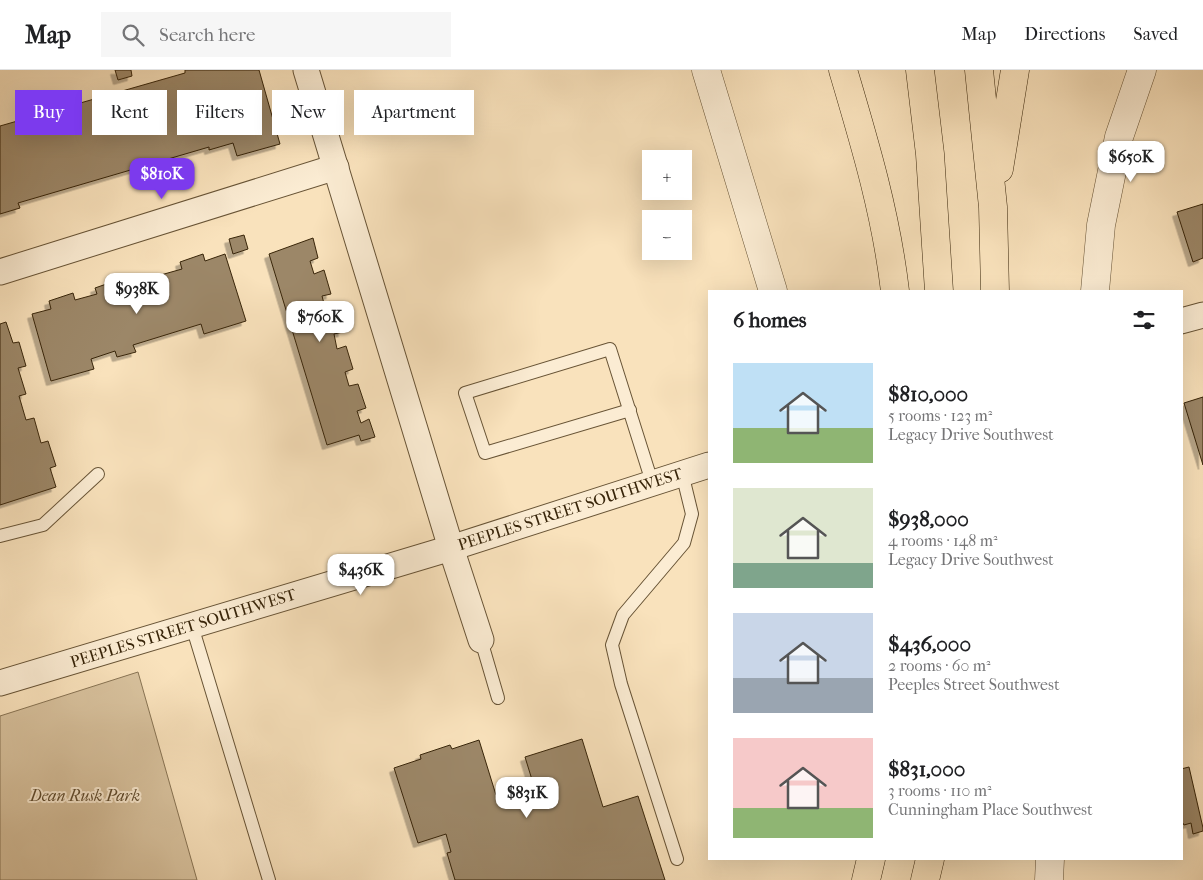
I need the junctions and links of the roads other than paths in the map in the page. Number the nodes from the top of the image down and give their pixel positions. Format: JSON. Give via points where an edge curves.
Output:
{"nodes":[{"id":1,"x":306,"y":70,"type":"edge"},
{"id":2,"x":706,"y":70,"type":"edge"},
{"id":3,"x":843,"y":70,"type":"edge"},
{"id":4,"x":920,"y":70,"type":"edge"},
{"id":5,"x":979,"y":70,"type":"edge"},
{"id":6,"x":1015,"y":70,"type":"edge"},
{"id":7,"x":1142,"y":70,"type":"edge"},
{"id":8,"x":336,"y":167,"type":"junction"},
{"id":9,"x":993,"y":208,"type":"junction"},
{"id":10,"x":0,"y":272,"type":"edge"},
{"id":11,"x":773,"y":290,"type":"edge"},
{"id":12,"x":895,"y":290,"type":"edge"},
{"id":13,"x":939,"y":290,"type":"edge"},
{"id":14,"x":994,"y":290,"type":"edge"},
{"id":15,"x":1095,"y":290,"type":"edge"},
{"id":16,"x":1203,"y":315,"type":"edge"},
{"id":17,"x":1183,"y":320,"type":"edge"},
{"id":18,"x":630,"y":410,"type":"junction"},
{"id":19,"x":708,"y":466,"type":"edge"},
{"id":20,"x":682,"y":473,"type":"junction"},
{"id":21,"x":98,"y":474,"type":"dead end"},
{"id":22,"x":652,"y":482,"type":"junction"},
{"id":23,"x":0,"y":536,"type":"edge"},
{"id":24,"x":451,"y":548,"type":"junction"},
{"id":25,"x":192,"y":626,"type":"junction"},
{"id":26,"x":481,"y":640,"type":"joint"},
{"id":27,"x":0,"y":682,"type":"edge"},
{"id":28,"x":498,"y":698,"type":"dead end"},
{"id":29,"x":677,"y":859,"type":"dead end"},
{"id":30,"x":871,"y":860,"type":"edge"},
{"id":31,"x":931,"y":860,"type":"edge"},
{"id":32,"x":931,"y":860,"type":"edge"},
{"id":33,"x":1050,"y":860,"type":"edge"},
{"id":34,"x":269,"y":880,"type":"edge"},
{"id":35,"x":866,"y":880,"type":"edge"},
{"id":36,"x":925,"y":880,"type":"edge"},
{"id":37,"x":938,"y":880,"type":"edge"},
{"id":38,"x":1049,"y":880,"type":"edge"}],
"edges":[{"from":1,"to":8,"type":"street"},
{"from":2,"to":11,"type":"street"},
{"from":3,"to":12,"type":"highway","via":[[875,179]]},
{"from":4,"to":13,"type":"highway","via":[[930,154]]},
{"from":5,"to":9,"type":"highway"},
{"from":6,"to":9,"type":"highway"},
{"from":7,"to":15,"type":"street","via":[[1119,137],[1101,225]]},
{"from":8,"to":10,"type":"street"},
{"from":8,"to":24,"type":"street"},
{"from":9,"to":14,"type":"highway"},
{"from":16,"to":17,"type":"street"},
{"from":18,"to":18,"type":"lane","via":[[610,348],[465,393],[485,453]]},
{"from":18,"to":22,"type":"lane"},
{"from":19,"to":20,"type":"street","name":"PEEPLES STREET SOUTHWEST"},
{"from":20,"to":22,"type":"street","name":"PEEPLES STREET SOUTHWEST"},
{"from":20,"to":29,"type":"lane","via":[[692,514],[684,543],[623,615],[612,645],[621,684]]},
{"from":21,"to":23,"type":"lane","via":[[43,525]]},
{"from":22,"to":24,"type":"street","name":"PEEPLES STREET SOUTHWEST"},
{"from":24,"to":25,"type":"street","name":"PEEPLES STREET SOUTHWEST"},
{"from":24,"to":26,"type":"street"},
{"from":25,"to":27,"type":"street","name":"PEEPLES STREET SOUTHWEST"},
{"from":25,"to":34,"type":"lane"},
{"from":26,"to":28,"type":"lane"},
{"from":30,"to":35,"type":"highway"},
{"from":31,"to":36,"type":"highway"},
{"from":32,"to":37,"type":"street"},
{"from":33,"to":38,"type":"street"}]}
